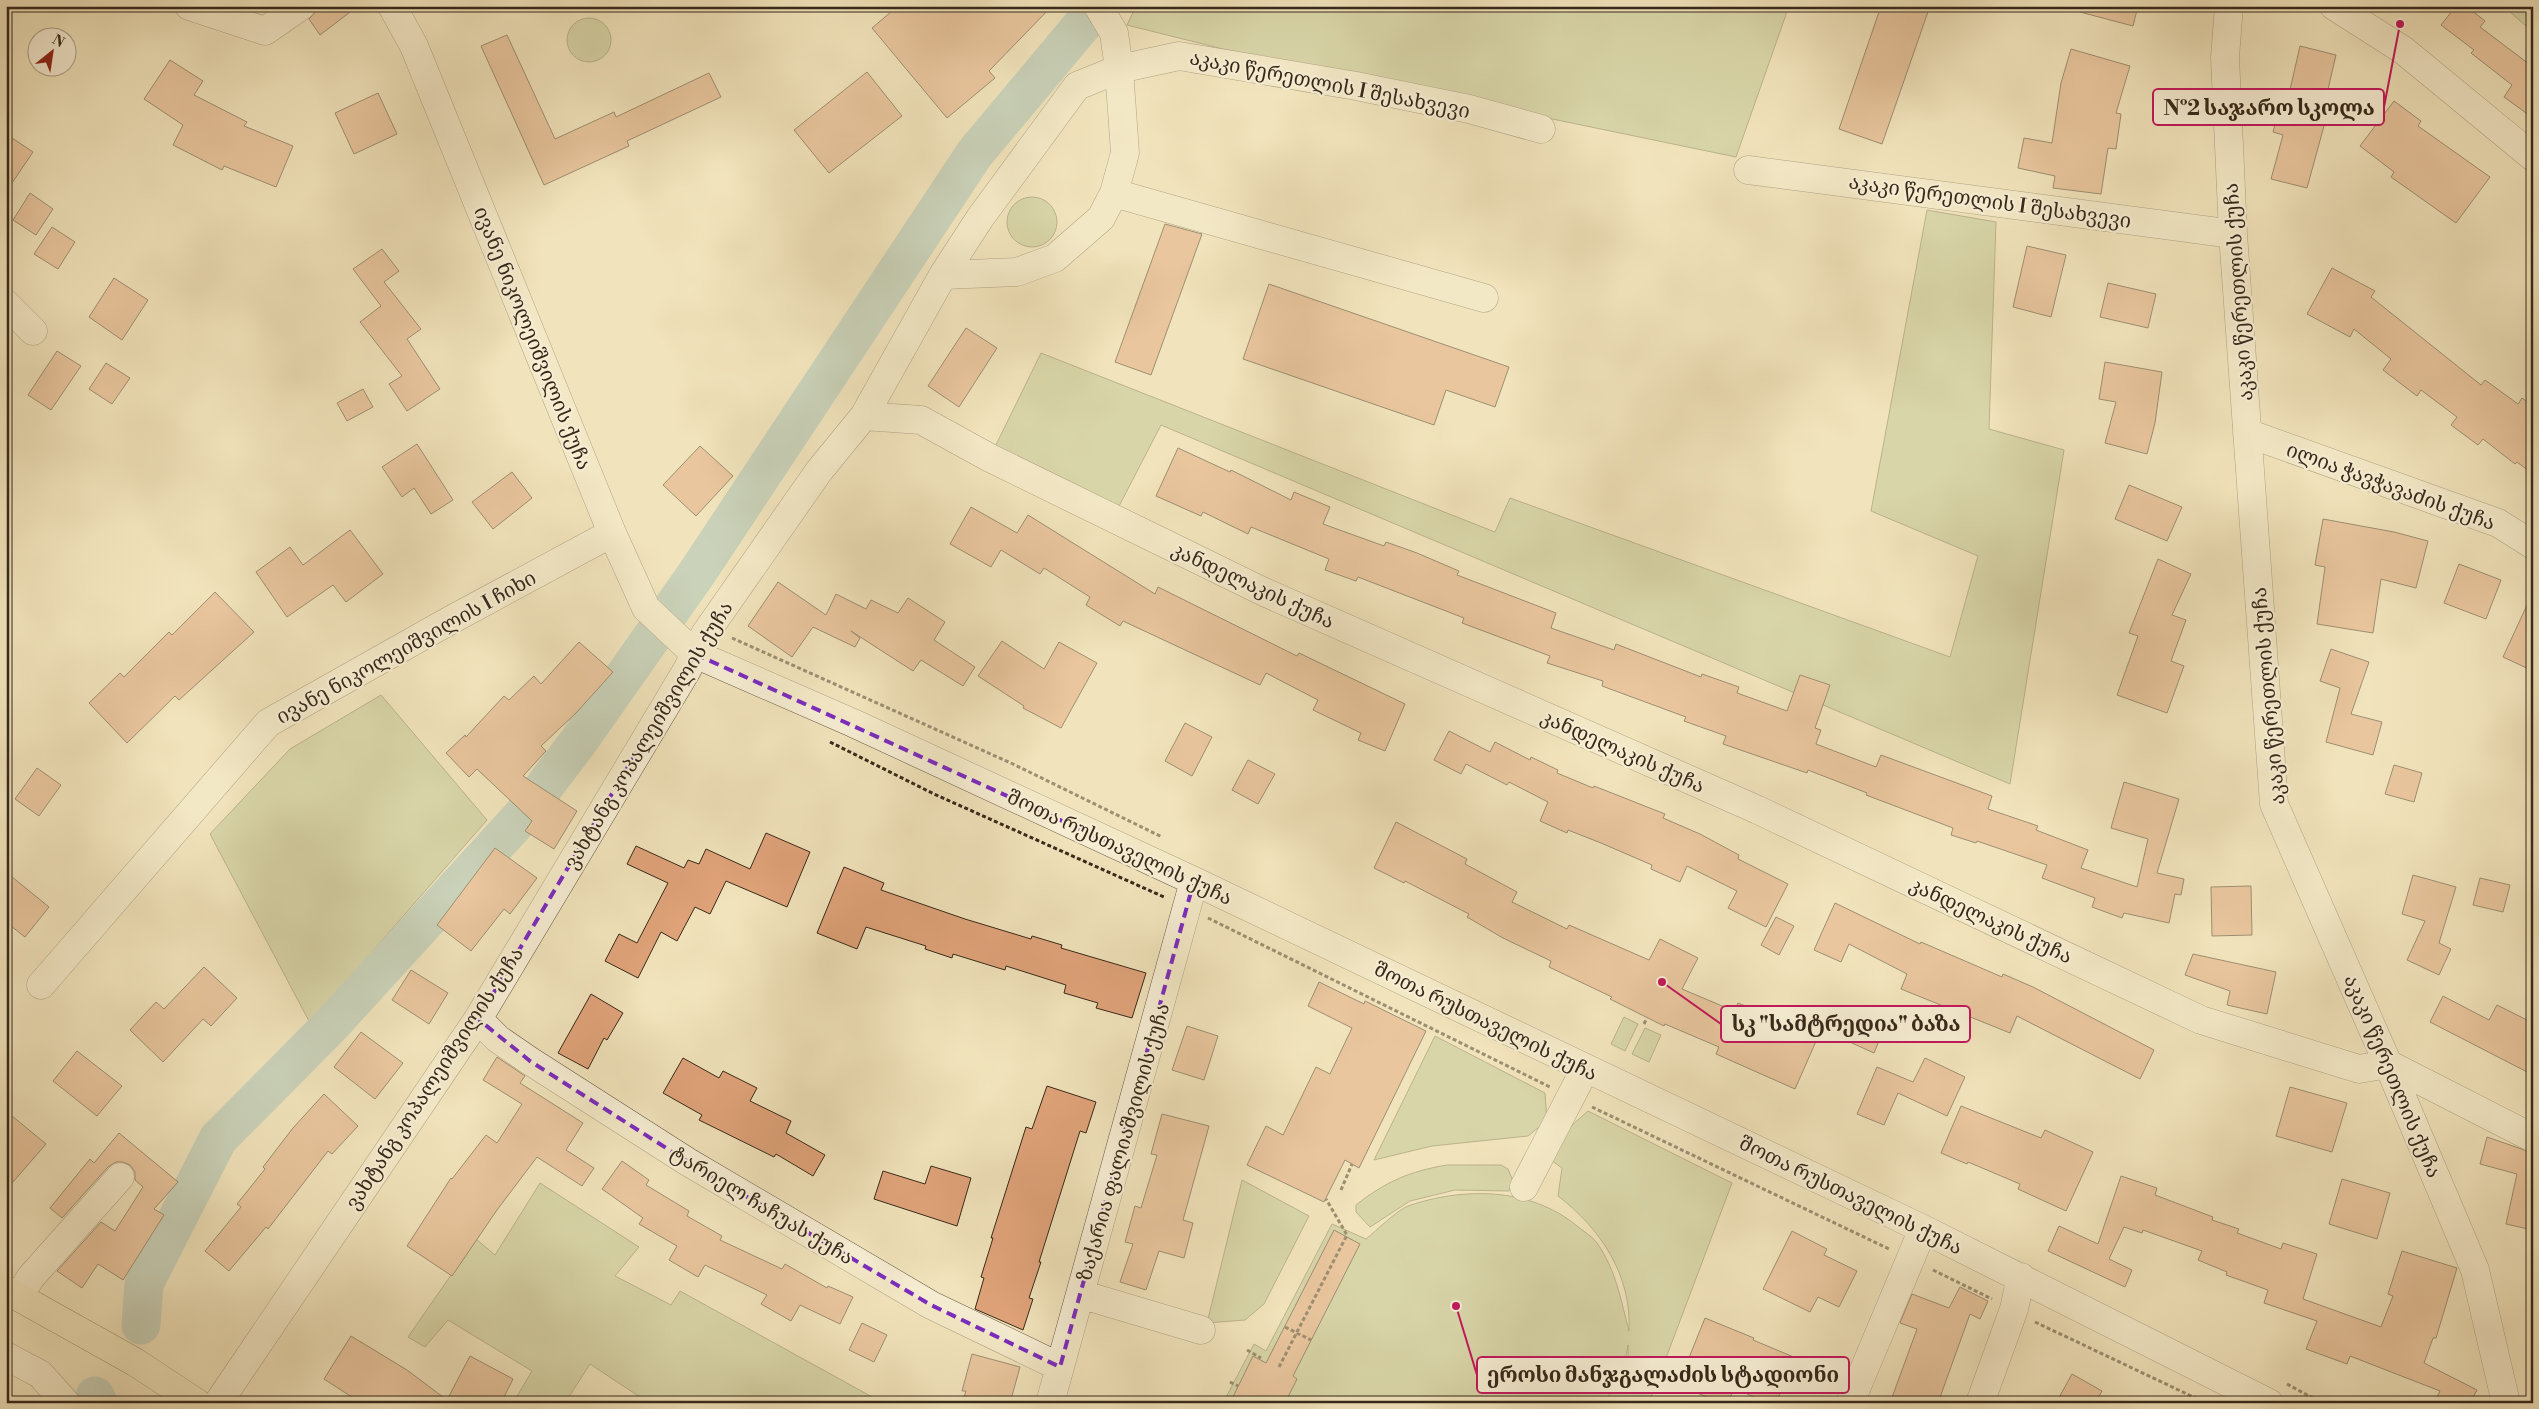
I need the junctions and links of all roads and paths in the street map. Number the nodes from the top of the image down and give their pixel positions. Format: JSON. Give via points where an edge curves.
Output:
{"nodes":[{"id":1,"x":190,"y":6,"type":"edge"},
{"id":2,"x":301,"y":6,"type":"edge"},
{"id":3,"x":392,"y":6,"type":"edge"},
{"id":4,"x":2230,"y":6,"type":"edge"},
{"id":5,"x":2334,"y":6,"type":"edge"},
{"id":6,"x":1100,"y":9,"type":"edge"},
{"id":7,"x":1119,"y":69,"type":"junction"},
{"id":8,"x":1540,"y":129,"type":"dead end"},
{"id":9,"x":2533,"y":157,"type":"edge"},
{"id":10,"x":1748,"y":170,"type":"dead end"},
{"id":11,"x":1114,"y":193,"type":"junction"},
{"id":12,"x":2233,"y":234,"type":"junction"},
{"id":13,"x":942,"y":275,"type":"junction"},
{"id":14,"x":1484,"y":298,"type":"dead end"},
{"id":15,"x":6,"y":304,"type":"edge"},
{"id":16,"x":33,"y":331,"type":"dead end"},
{"id":17,"x":864,"y":416,"type":"junction"},
{"id":18,"x":2247,"y":433,"type":"junction"},
{"id":19,"x":612,"y":533,"type":"junction"},
{"id":20,"x":2533,"y":545,"type":"edge"},
{"id":21,"x":695,"y":654,"type":"junction"},
{"id":22,"x":821,"y":738,"type":"dead end"},
{"id":23,"x":1194,"y":881,"type":"junction"},
{"id":24,"x":1189,"y":908,"type":"junction"},
{"id":25,"x":41,"y":985,"type":"dead end"},
{"id":26,"x":1647,"y":1018,"type":"dead end"},
{"id":27,"x":478,"y":1019,"type":"junction"},
{"id":28,"x":1644,"y":1024,"type":"dead end"},
{"id":29,"x":2388,"y":1064,"type":"junction"},
{"id":30,"x":1585,"y":1069,"type":"junction"},
{"id":31,"x":1570,"y":1097,"type":"junction"},
{"id":32,"x":2533,"y":1138,"type":"edge"},
{"id":33,"x":1352,"y":1164,"type":"dead end"},
{"id":34,"x":120,"y":1178,"type":"dead end"},
{"id":35,"x":1524,"y":1187,"type":"dead end"},
{"id":36,"x":1342,"y":1190,"type":"dead end"},
{"id":37,"x":1326,"y":1199,"type":"dead end"},
{"id":38,"x":1923,"y":1229,"type":"junction"},
{"id":39,"x":1911,"y":1259,"type":"junction"},
{"id":40,"x":2021,"y":1277,"type":"junction"},
{"id":41,"x":12,"y":1294,"type":"edge"},
{"id":42,"x":1080,"y":1294,"type":"junction"},
{"id":43,"x":2014,"y":1309,"type":"junction"},
{"id":44,"x":1285,"y":1327,"type":"dead end"},
{"id":45,"x":1201,"y":1330,"type":"dead end"},
{"id":46,"x":1311,"y":1340,"type":"dead end"},
{"id":47,"x":1247,"y":1350,"type":"dead end"},
{"id":48,"x":6,"y":1356,"type":"edge"},
{"id":49,"x":1261,"y":1358,"type":"dead end"},
{"id":50,"x":1060,"y":1367,"type":"junction"},
{"id":51,"x":1278,"y":1367,"type":"dead end"},
{"id":52,"x":1230,"y":1382,"type":"dead end"},
{"id":53,"x":1238,"y":1386,"type":"dead end"},
{"id":54,"x":66,"y":1403,"type":"edge"},
{"id":55,"x":197,"y":1403,"type":"edge"},
{"id":56,"x":218,"y":1403,"type":"edge"},
{"id":57,"x":1050,"y":1403,"type":"edge"},
{"id":58,"x":1850,"y":1403,"type":"edge"},
{"id":59,"x":1980,"y":1403,"type":"edge"},
{"id":60,"x":2206,"y":1403,"type":"edge"},
{"id":61,"x":2269,"y":1403,"type":"edge"},
{"id":62,"x":2506,"y":1403,"type":"edge"}],
"edges":[{"from":1,"to":2,"type":"street","via":[[265,32]]},
{"from":3,"to":19,"type":"street","name":"ივანე ნიკოლეიშვილის ქუჩა","via":[[414,46]]},
{"from":4,"to":12,"type":"street","name":"აკაკი წერეთლის ქუჩა","via":[[2226,57]]},
{"from":5,"to":9,"type":"street","via":[[2403,50]]},
{"from":6,"to":7,"type":"street","via":[[1114,33]]},
{"from":7,"to":8,"type":"street","name":"აკაკი წერეთლის I შესახვევი","via":[[1179,56],[1469,109]]},
{"from":7,"to":11,"type":"street","via":[[1125,153]]},
{"from":7,"to":13,"type":"street","name":"ვახტანგ კოპალეიშვილის ქუჩა","via":[[1077,86]]},
{"from":10,"to":12,"type":"street","name":"აკაკი წერეთლის I შესახვევი"},
{"from":11,"to":13,"type":"street","via":[[1101,218],[1055,258],[1017,272]]},
{"from":11,"to":14,"type":"street"},
{"from":12,"to":18,"type":"street","name":"აკაკი წერეთლის ქუჩა"},
{"from":13,"to":17,"type":"street","name":"ვახტანგ კოპალეიშვილის ქუჩა"},
{"from":15,"to":16,"type":"street"},
{"from":17,"to":21,"type":"street","name":"ვახტანგ კოპალეიშვილის ქუჩა","via":[[813,479],[705,634]]},
{"from":17,"to":29,"type":"street","name":"კანდელაკის ქუჩა","via":[[921,420],[990,458],[1264,592],[1758,810],[2201,1020],[2359,1069]]},
{"from":18,"to":20,"type":"street","name":"ილია ჭავჭავაძის ქუჩა","via":[[2498,523]]},
{"from":18,"to":29,"type":"street","name":"აკაკი წერეთლის ქუჩა","via":[[2274,804]]},
{"from":19,"to":21,"type":"street","name":"ივანე ნიკოლეიშვილის ქუჩა","via":[[646,608]]},
{"from":19,"to":25,"type":"street","name":"ივანე ნიკოლეიშვილის I ჩიხი","via":[[268,723]]},
{"from":21,"to":23,"type":"street","name":"შოთა რუსთაველის ქუჩა","via":[[853,723]]},
{"from":21,"to":27,"type":"street","name":"ვახტანგ კოპალეიშვილის ქუჩა"},
{"from":22,"to":24,"type":"path","via":[[934,794]]},
{"from":23,"to":24,"type":"street","name":"ზაქარია ფალიაშვილის ქუჩა"},
{"from":23,"to":30,"type":"street","name":"შოთა რუსთაველის ქუჩა"},
{"from":24,"to":31,"type":"path"},
{"from":24,"to":42,"type":"street","name":"ზაქარია ფალიაშვილის ქუჩა"},
{"from":26,"to":28,"type":"path"},
{"from":27,"to":50,"type":"street","name":"ტარიელ ჩაჩუას ქუჩა","via":[[498,1039],[530,1062],[688,1162],[931,1305]]},
{"from":27,"to":56,"type":"street","name":"ვახტანგ კოპალეიშვილის ქუჩა"},
{"from":29,"to":32,"type":"street"},
{"from":29,"to":62,"type":"street","name":"აკაკი წერეთლის ქუჩა","via":[[2475,1270]]},
{"from":30,"to":31,"type":"street"},
{"from":30,"to":38,"type":"street","name":"შოთა რუსთაველის ქუჩა"},
{"from":31,"to":35,"type":"street"},
{"from":31,"to":39,"type":"path"},
{"from":33,"to":36,"type":"path"},
{"from":34,"to":41,"type":"street"},
{"from":37,"to":51,"type":"path","via":[[1347,1235]]},
{"from":38,"to":39,"type":"street"},
{"from":38,"to":40,"type":"street","name":"შოთა რუსთაველის ქუჩა"},
{"from":39,"to":43,"type":"path"},
{"from":39,"to":58,"type":"street"},
{"from":40,"to":43,"type":"street"},
{"from":40,"to":61,"type":"street","name":"შოთა რუსთაველის ქუჩა"},
{"from":41,"to":55,"type":"main road","via":[[135,1362]]},
{"from":42,"to":45,"type":"street"},
{"from":42,"to":50,"type":"street","name":"ზაქარია ფალიაშვილის ქუჩა"},
{"from":43,"to":59,"type":"street"},
{"from":43,"to":60,"type":"path"},
{"from":44,"to":46,"type":"path"},
{"from":47,"to":49,"type":"path"},
{"from":48,"to":54,"type":"street","via":[[40,1374]]},
{"from":50,"to":57,"type":"street","name":"ზაქარია ფალიაშვილის ქუჩა"},
{"from":52,"to":53,"type":"path"}]}
